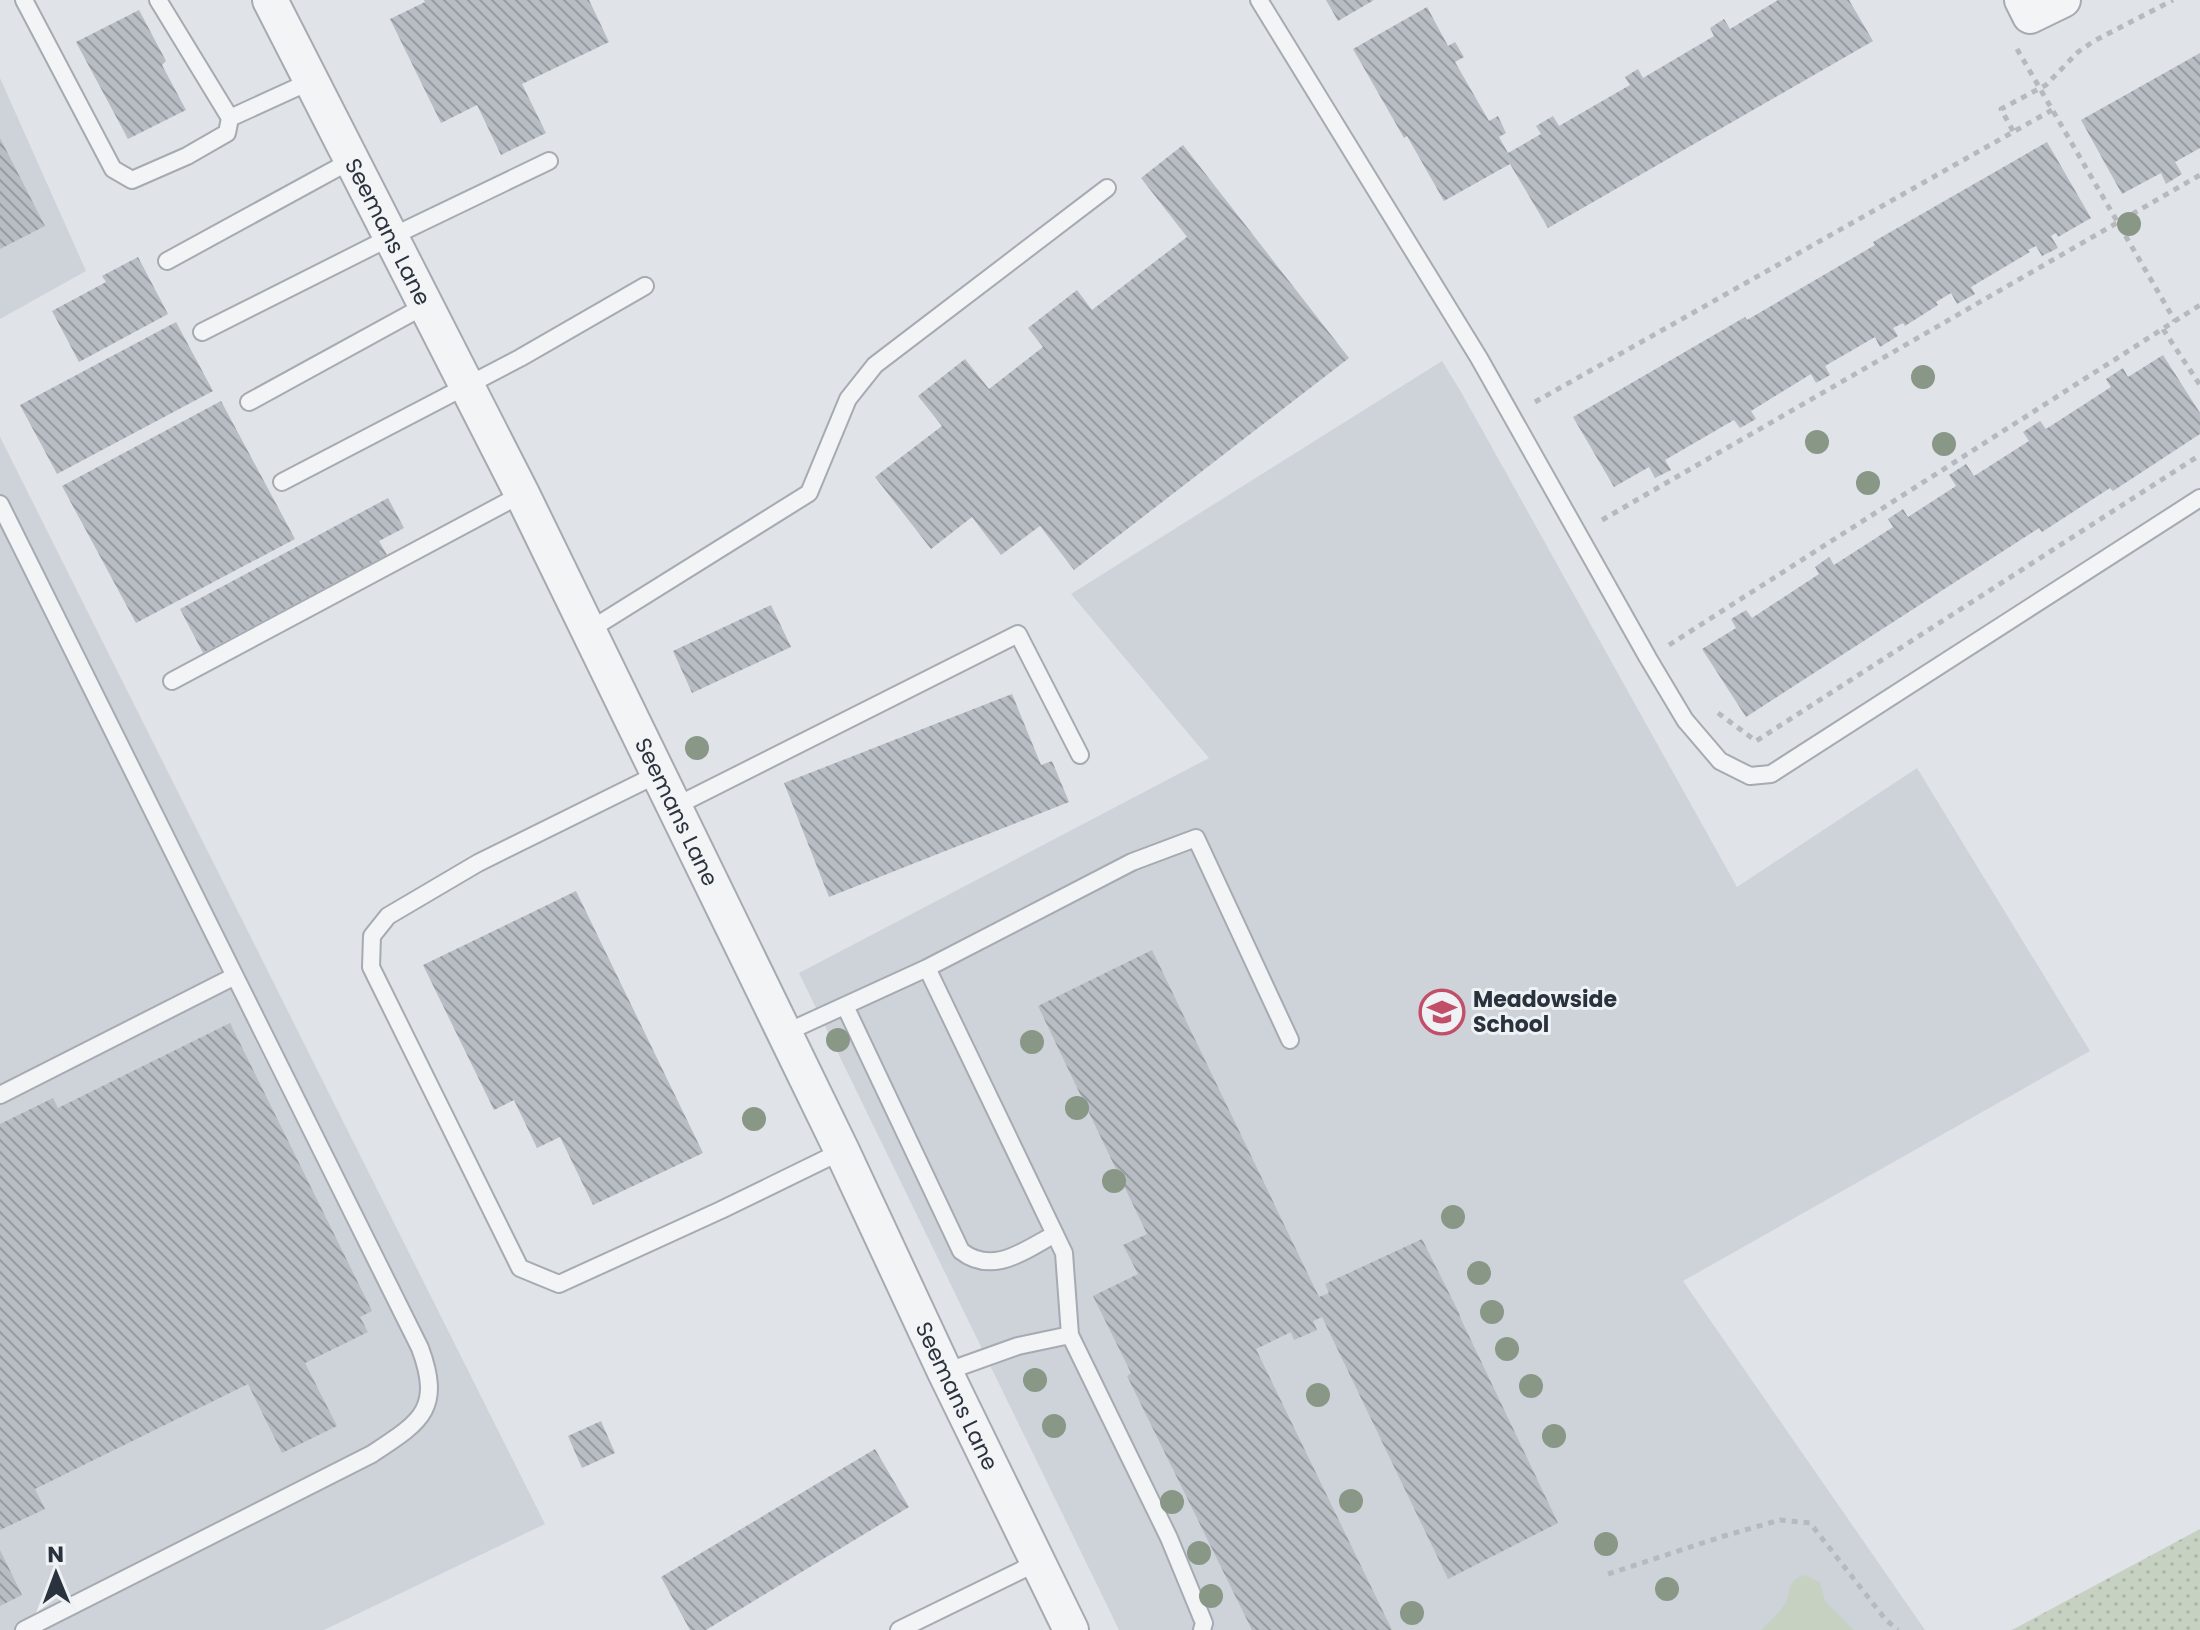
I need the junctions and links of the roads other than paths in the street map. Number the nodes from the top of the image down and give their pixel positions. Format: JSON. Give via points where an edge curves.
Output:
{"nodes":[{"id":1,"x":24,"y":0,"type":"edge"},
{"id":2,"x":158,"y":0,"type":"edge"},
{"id":3,"x":270,"y":0,"type":"edge"},
{"id":4,"x":1259,"y":0,"type":"edge"},
{"id":5,"x":2022,"y":0,"type":"edge"},
{"id":6,"x":2063,"y":0,"type":"edge"},
{"id":7,"x":311,"y":81,"type":"junction"},
{"id":8,"x":230,"y":118,"type":"junction"},
{"id":9,"x":352,"y":160,"type":"junction"},
{"id":10,"x":549,"y":161,"type":"dead end"},
{"id":11,"x":1107,"y":188,"type":"dead end"},
{"id":12,"x":391,"y":237,"type":"junction"},
{"id":13,"x":167,"y":261,"type":"dead end"},
{"id":14,"x":645,"y":286,"type":"dead end"},
{"id":15,"x":426,"y":305,"type":"junction"},
{"id":16,"x":202,"y":332,"type":"dead end"},
{"id":17,"x":467,"y":385,"type":"junction"},
{"id":18,"x":249,"y":402,"type":"dead end"},
{"id":19,"x":282,"y":482,"type":"dead end"},
{"id":20,"x":522,"y":494,"type":"junction"},
{"id":21,"x":2200,"y":498,"type":"edge"},
{"id":22,"x":0,"y":504,"type":"edge"},
{"id":23,"x":588,"y":631,"type":"junction"},
{"id":24,"x":172,"y":681,"type":"dead end"},
{"id":25,"x":1080,"y":755,"type":"dead end"},
{"id":26,"x":658,"y":774,"type":"junction"},
{"id":27,"x":674,"y":807,"type":"junction"},
{"id":28,"x":927,"y":968,"type":"junction"},
{"id":29,"x":235,"y":976,"type":"junction"},
{"id":30,"x":845,"y":1006,"type":"junction"},
{"id":31,"x":785,"y":1033,"type":"junction"},
{"id":32,"x":1290,"y":1040,"type":"dead end"},
{"id":33,"x":0,"y":1095,"type":"edge"},
{"id":34,"x":842,"y":1151,"type":"junction"},
{"id":35,"x":1055,"y":1234,"type":"junction"},
{"id":36,"x":1070,"y":1335,"type":"junction"},
{"id":37,"x":945,"y":1372,"type":"junction"},
{"id":38,"x":1038,"y":1562,"type":"junction"},
{"id":39,"x":24,"y":1630,"type":"edge"},
{"id":40,"x":899,"y":1630,"type":"edge"},
{"id":41,"x":1071,"y":1630,"type":"edge"},
{"id":42,"x":1202,"y":1630,"type":"edge"}],
"edges":[{"from":1,"to":8,"type":"lane","via":[[113,169],[122,175],[132,180],[187,156],[227,133]]},
{"from":2,"to":8,"type":"lane"},
{"from":3,"to":7,"type":"street","name":"Seemans Lane"},
{"from":4,"to":21,"type":"lane","via":[[1479,358],[1685,720],[1720,761],[1750,776],[1771,774]]},
{"from":5,"to":6,"type":"street","via":[[2030,16]]},
{"from":7,"to":8,"type":"lane"},
{"from":7,"to":9,"type":"street","name":"Seemans Lane"},
{"from":9,"to":12,"type":"street","name":"Seemans Lane"},
{"from":9,"to":13,"type":"lane"},
{"from":10,"to":12,"type":"lane"},
{"from":11,"to":23,"type":"lane","via":[[875,365],[848,399],[809,493]]},
{"from":12,"to":15,"type":"street","name":"Seemans Lane"},
{"from":12,"to":16,"type":"lane"},
{"from":14,"to":17,"type":"lane"},
{"from":15,"to":17,"type":"street","name":"Seemans Lane"},
{"from":15,"to":18,"type":"lane"},
{"from":17,"to":19,"type":"lane"},
{"from":17,"to":20,"type":"street","name":"Seemans Lane"},
{"from":20,"to":23,"type":"street","name":"Seemans Lane"},
{"from":20,"to":24,"type":"lane"},
{"from":22,"to":29,"type":"lane"},
{"from":23,"to":26,"type":"street","name":"Seemans Lane"},
{"from":25,"to":27,"type":"lane","via":[[1018,634]]},
{"from":26,"to":27,"type":"street","name":"Seemans Lane"},
{"from":26,"to":34,"type":"lane","via":[[478,863],[388,916],[372,936],[371,967],[520,1268],[559,1284]]},
{"from":27,"to":31,"type":"street","name":"Seemans Lane"},
{"from":28,"to":30,"type":"lane"},
{"from":28,"to":32,"type":"lane","via":[[1132,862],[1196,838]]},
{"from":28,"to":35,"type":"lane"},
{"from":29,"to":33,"type":"lane"},
{"from":29,"to":39,"type":"lane","via":[[420,1348],[428,1370],[424,1413],[409,1430],[372,1454]]},
{"from":30,"to":31,"type":"lane"},
{"from":30,"to":35,"type":"lane","via":[[961,1251],[972,1259],[1009,1259]]},
{"from":31,"to":34,"type":"street","name":"Seemans Lane"},
{"from":34,"to":37,"type":"street","name":"Seemans Lane"},
{"from":35,"to":36,"type":"lane","via":[[1064,1253]]},
{"from":36,"to":37,"type":"lane","via":[[1018,1346]]},
{"from":36,"to":42,"type":"lane","via":[[1169,1538],[1204,1623]]},
{"from":37,"to":38,"type":"street","name":"Seemans Lane"},
{"from":38,"to":40,"type":"lane"},
{"from":38,"to":41,"type":"street","name":"Seemans Lane"}]}
